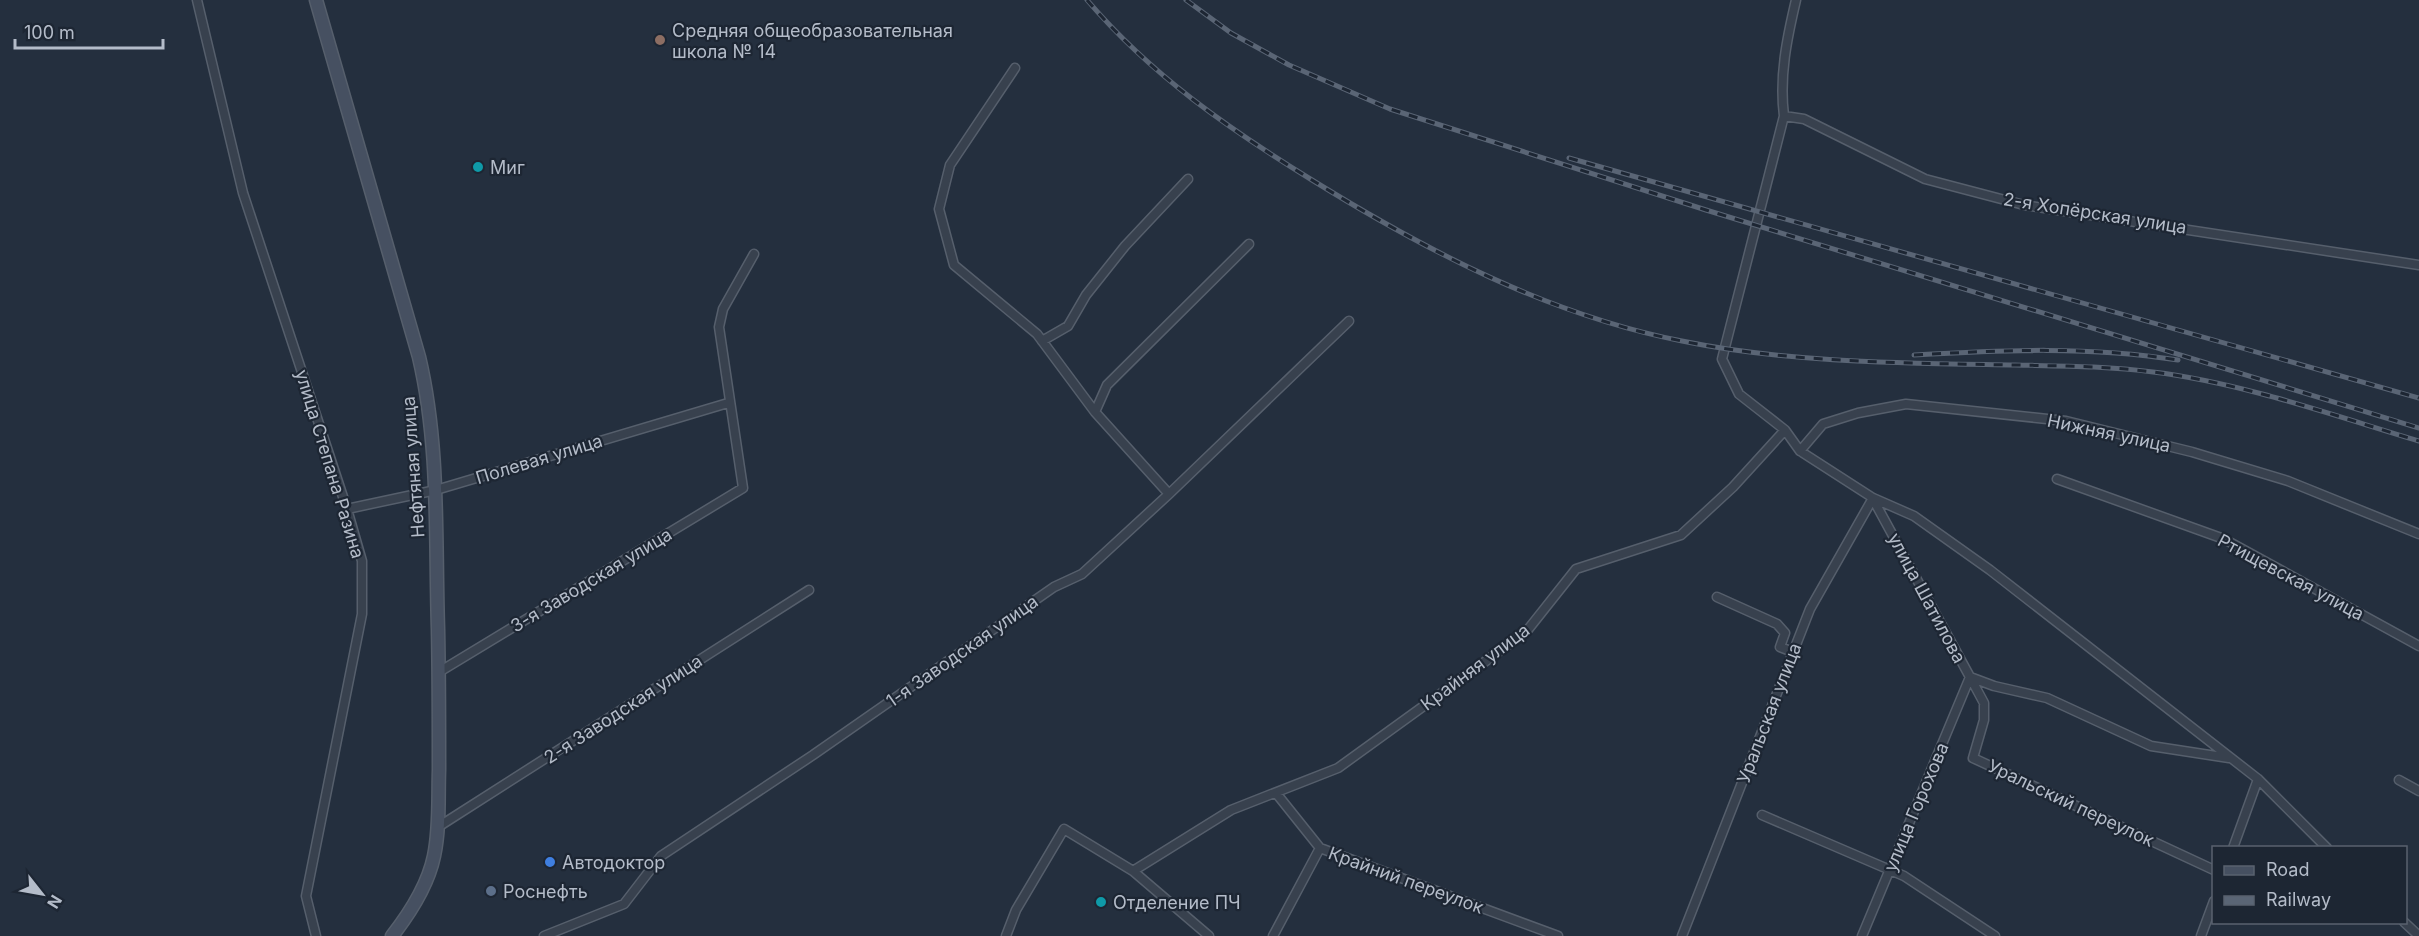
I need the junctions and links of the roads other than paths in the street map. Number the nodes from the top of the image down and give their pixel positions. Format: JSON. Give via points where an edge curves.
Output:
{"nodes":[{"id":1,"x":197,"y":0,"type":"edge"},
{"id":2,"x":316,"y":0,"type":"edge"},
{"id":3,"x":1796,"y":0,"type":"edge"},
{"id":4,"x":1015,"y":68,"type":"dead end"},
{"id":5,"x":1784,"y":116,"type":"junction"},
{"id":6,"x":1188,"y":179,"type":"dead end"},
{"id":7,"x":1250,"y":244,"type":"dead end"},
{"id":8,"x":754,"y":254,"type":"dead end"},
{"id":9,"x":2419,"y":265,"type":"edge"},
{"id":10,"x":1349,"y":321,"type":"dead end"},
{"id":11,"x":1042,"y":341,"type":"junction"},
{"id":12,"x":728,"y":403,"type":"junction"},
{"id":13,"x":1095,"y":412,"type":"junction"},
{"id":14,"x":1785,"y":430,"type":"junction"},
{"id":15,"x":1800,"y":451,"type":"junction"},
{"id":16,"x":2057,"y":479,"type":"dead end"},
{"id":17,"x":436,"y":490,"type":"junction"},
{"id":18,"x":1169,"y":494,"type":"junction"},
{"id":19,"x":1873,"y":498,"type":"junction"},
{"id":20,"x":347,"y":510,"type":"junction"},
{"id":21,"x":2419,"y":534,"type":"edge"},
{"id":22,"x":809,"y":590,"type":"dead end"},
{"id":23,"x":1717,"y":597,"type":"dead end"},
{"id":24,"x":2419,"y":646,"type":"edge"},
{"id":25,"x":1792,"y":652,"type":"junction"},
{"id":26,"x":440,"y":672,"type":"junction"},
{"id":27,"x":1970,"y":677,"type":"junction"},
{"id":28,"x":2231,"y":758,"type":"junction"},
{"id":29,"x":2258,"y":779,"type":"junction"},
{"id":30,"x":2399,"y":780,"type":"dead end"},
{"id":31,"x":2419,"y":791,"type":"edge"},
{"id":32,"x":1276,"y":793,"type":"junction"},
{"id":33,"x":1762,"y":815,"type":"dead end"},
{"id":34,"x":438,"y":827,"type":"junction"},
{"id":35,"x":2234,"y":846,"type":"edge"},
{"id":36,"x":2325,"y":846,"type":"edge"},
{"id":37,"x":1320,"y":848,"type":"junction"},
{"id":38,"x":2212,"y":869,"type":"edge"},
{"id":39,"x":1890,"y":870,"type":"junction"},
{"id":40,"x":1132,"y":871,"type":"junction"},
{"id":41,"x":2212,"y":906,"type":"edge"},
{"id":42,"x":2406,"y":924,"type":"edge"},
{"id":43,"x":316,"y":936,"type":"edge"},
{"id":44,"x":392,"y":936,"type":"edge"},
{"id":45,"x":544,"y":936,"type":"edge"},
{"id":46,"x":1006,"y":936,"type":"edge"},
{"id":47,"x":1209,"y":936,"type":"edge"},
{"id":48,"x":1272,"y":936,"type":"edge"},
{"id":49,"x":1558,"y":936,"type":"edge"},
{"id":50,"x":1682,"y":936,"type":"edge"},
{"id":51,"x":1862,"y":936,"type":"edge"},
{"id":52,"x":1995,"y":936,"type":"edge"},
{"id":53,"x":2201,"y":936,"type":"edge"},
{"id":54,"x":2419,"y":936,"type":"edge"}],
"edges":[{"from":1,"to":20,"type":"street","name":"улица Степана Разина","via":[[243,193]]},
{"from":2,"to":17,"type":"main road","name":"Нефтяная улица","via":[[419,357],[427,391]]},
{"from":3,"to":5,"type":"street","via":[[1782,82]]},
{"from":4,"to":11,"type":"street","via":[[950,165],[939,209],[954,265]]},
{"from":5,"to":9,"type":"street","name":"2-я Хопёрская улица","via":[[1804,119],[1925,179],[2024,205]]},
{"from":5,"to":14,"type":"street","via":[[1722,359],[1739,394]]},
{"from":6,"to":11,"type":"street","via":[[1125,246],[1086,295],[1068,326]]},
{"from":7,"to":13,"type":"street","via":[[1107,385]]},
{"from":8,"to":12,"type":"street","via":[[723,309],[719,327]]},
{"from":10,"to":18,"type":"street","name":"1-я Заводская улица"},
{"from":11,"to":13,"type":"street"},
{"from":12,"to":17,"type":"street","name":"Полевая улица"},
{"from":12,"to":26,"type":"street","name":"3-я Заводская улица","via":[[742,488]]},
{"from":13,"to":18,"type":"street"},
{"from":14,"to":15,"type":"street"},
{"from":14,"to":32,"type":"street","name":"Крайняя улица","via":[[1734,487],[1681,535],[1576,569],[1526,632],[1338,768]]},
{"from":15,"to":19,"type":"street","name":"улица Шатилова"},
{"from":15,"to":21,"type":"street","name":"Нижняя улица","via":[[1823,424],[1906,404],[2066,421],[2192,452],[2288,482]]},
{"from":16,"to":24,"type":"street","name":"Ртищевская улица","via":[[2224,539]]},
{"from":17,"to":20,"type":"street","name":"Полевая улица"},
{"from":17,"to":26,"type":"main road","name":"Нефтяная улица"},
{"from":18,"to":45,"type":"street","name":"1-я Заводская улица","via":[[1082,574],[1054,587],[661,856],[624,904]]},
{"from":19,"to":25,"type":"street","name":"Уральская улица","via":[[1810,609]]},
{"from":19,"to":27,"type":"street","name":"улица Шатилова"},
{"from":19,"to":28,"type":"street","name":"улица Шатилова","via":[[1914,516],[1990,570]]},
{"from":20,"to":43,"type":"street","name":"улица Степана Разина","via":[[362,561],[362,614],[306,896]]},
{"from":22,"to":34,"type":"street","name":"2-я Заводская улица"},
{"from":23,"to":25,"type":"street","via":[[1777,624],[1785,633],[1780,647]]},
{"from":25,"to":50,"type":"street","name":"Уральская улица"},
{"from":26,"to":34,"type":"main road","name":"Нефтяная улица"},
{"from":27,"to":28,"type":"street","name":"улица Шатилова","via":[[2047,698],[2151,746]]},
{"from":27,"to":38,"type":"street","name":"Уральский переулок","via":[[1984,703],[1984,720],[1973,758]]},
{"from":27,"to":39,"type":"street","name":"улица Горохова"},
{"from":28,"to":29,"type":"street","name":"улица Шатилова"},
{"from":29,"to":35,"type":"street"},
{"from":29,"to":36,"type":"street","name":"улица Шатилова"},
{"from":30,"to":31,"type":"street"},
{"from":32,"to":37,"type":"street","name":"Крайний переулок"},
{"from":32,"to":40,"type":"street","name":"Крайняя улица","via":[[1231,810]]},
{"from":33,"to":39,"type":"street"},
{"from":34,"to":44,"type":"main road","name":"Нефтяная улица","via":[[426,880]]},
{"from":37,"to":48,"type":"street"},
{"from":37,"to":49,"type":"street","name":"Крайний переулок"},
{"from":39,"to":51,"type":"street","name":"улица Горохова"},
{"from":39,"to":52,"type":"street"},
{"from":40,"to":46,"type":"street","via":[[1064,829],[1016,910]]},
{"from":40,"to":47,"type":"street"},
{"from":41,"to":53,"type":"street"},
{"from":42,"to":54,"type":"street"}]}
